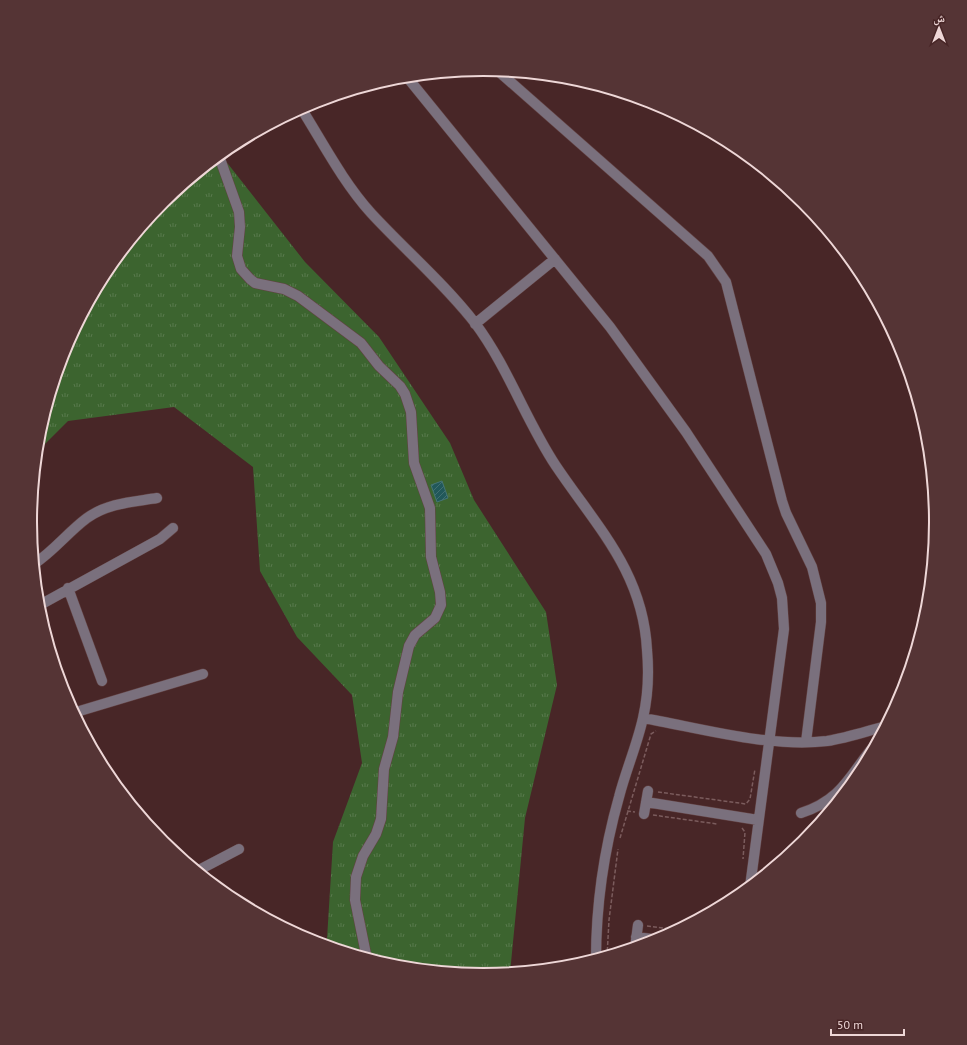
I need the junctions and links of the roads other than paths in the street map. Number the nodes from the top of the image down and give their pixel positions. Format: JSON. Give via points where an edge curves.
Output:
{"nodes":[{"id":1,"x":505,"y":77,"type":"edge"},
{"id":2,"x":412,"y":82,"type":"edge"},
{"id":3,"x":305,"y":114,"type":"edge"},
{"id":4,"x":221,"y":161,"type":"edge"},
{"id":5,"x":555,"y":259,"type":"junction"},
{"id":6,"x":475,"y":324,"type":"junction"},
{"id":7,"x":158,"y":498,"type":"dead end"},
{"id":8,"x":173,"y":528,"type":"dead end"},
{"id":9,"x":39,"y":560,"type":"edge"},
{"id":10,"x":68,"y":588,"type":"junction"},
{"id":11,"x":45,"y":602,"type":"edge"},
{"id":12,"x":203,"y":674,"type":"dead end"},
{"id":13,"x":102,"y":681,"type":"dead end"},
{"id":14,"x":79,"y":711,"type":"edge"},
{"id":15,"x":643,"y":718,"type":"junction"},
{"id":16,"x":880,"y":728,"type":"edge"},
{"id":17,"x":769,"y":740,"type":"junction"},
{"id":18,"x":806,"y":742,"type":"junction"},
{"id":19,"x":857,"y":768,"type":"edge"},
{"id":20,"x":648,"y":791,"type":"dead end"},
{"id":21,"x":646,"y":802,"type":"junction"},
{"id":22,"x":801,"y":813,"type":"dead end"},
{"id":23,"x":644,"y":814,"type":"road end"},
{"id":24,"x":758,"y":820,"type":"junction"},
{"id":25,"x":239,"y":849,"type":"dead end"},
{"id":26,"x":202,"y":869,"type":"edge"},
{"id":27,"x":751,"y":880,"type":"edge"},
{"id":28,"x":638,"y":925,"type":"road end"},
{"id":29,"x":636,"y":942,"type":"edge"},
{"id":30,"x":366,"y":953,"type":"edge"},
{"id":31,"x":596,"y":955,"type":"edge"}],
"edges":[{"from":1,"to":18,"type":"street","via":[[708,256],[726,282],[782,501],[812,567],[819,594],[821,622]]},
{"from":2,"to":5,"type":"street"},
{"from":3,"to":6,"type":"street","via":[[370,212],[443,285]]},
{"from":4,"to":30,"type":"street","via":[[239,212],[237,256],[241,269],[255,283],[284,289],[298,296],[368,349],[379,366],[400,386],[411,412],[414,463],[430,508],[431,557],[441,605],[435,618],[415,635],[409,646],[398,692],[394,737],[383,778],[381,819],[356,877],[355,900]]},
{"from":5,"to":6,"type":"street"},
{"from":5,"to":17,"type":"street","via":[[658,391],[773,568],[782,598],[784,629]]},
{"from":6,"to":15,"type":"street","via":[[506,373],[552,460],[606,534],[630,578],[640,608],[647,648],[648,674]]},
{"from":7,"to":9,"type":"street","via":[[118,504],[98,512]]},
{"from":8,"to":10,"type":"street","via":[[160,539]]},
{"from":10,"to":11,"type":"street"},
{"from":10,"to":13,"type":"street"},
{"from":12,"to":14,"type":"street"},
{"from":15,"to":17,"type":"street"},
{"from":15,"to":31,"type":"street","via":[[619,797],[606,854]]},
{"from":16,"to":18,"type":"street","via":[[838,739]]},
{"from":17,"to":18,"type":"street"},
{"from":17,"to":24,"type":"street"},
{"from":19,"to":22,"type":"street","via":[[836,794],[820,806]]},
{"from":20,"to":21,"type":"street"},
{"from":21,"to":23,"type":"street"},
{"from":21,"to":24,"type":"street"},
{"from":24,"to":27,"type":"street"},
{"from":25,"to":26,"type":"street"},
{"from":28,"to":29,"type":"street"}]}
